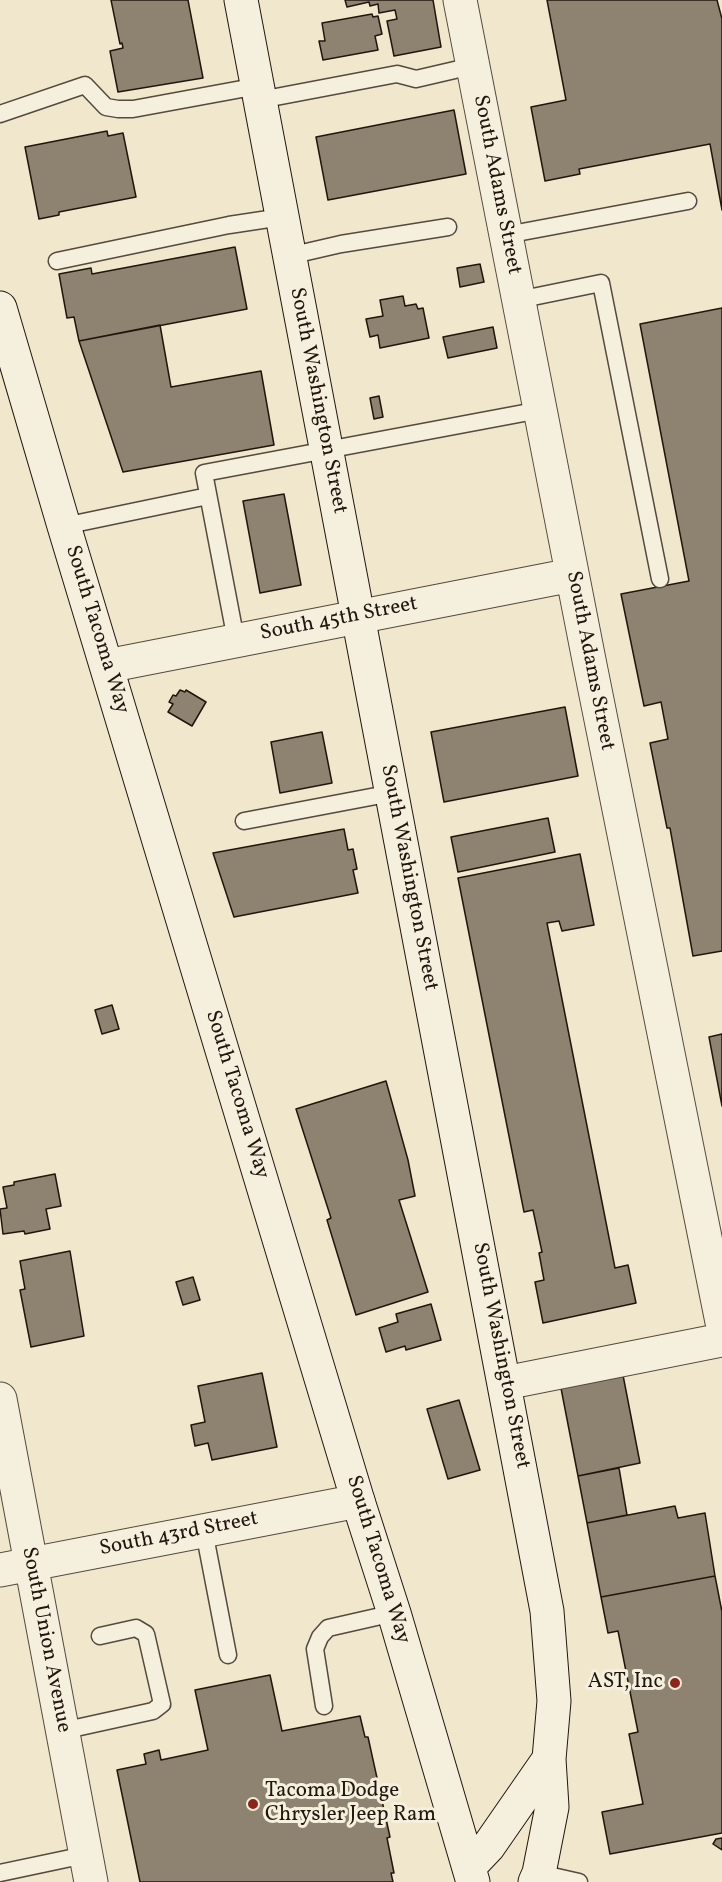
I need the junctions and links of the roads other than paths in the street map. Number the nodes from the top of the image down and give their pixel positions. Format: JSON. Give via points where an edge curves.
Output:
{"nodes":[{"id":1,"x":241,"y":0,"type":"edge"},
{"id":2,"x":460,"y":0,"type":"edge"},
{"id":3,"x":472,"y":66,"type":"junction"},
{"id":4,"x":259,"y":93,"type":"junction"},
{"id":5,"x":0,"y":114,"type":"edge"},
{"id":6,"x":688,"y":201,"type":"dead end"},
{"id":7,"x":282,"y":217,"type":"junction"},
{"id":8,"x":448,"y":228,"type":"dead end"},
{"id":9,"x":506,"y":235,"type":"junction"},
{"id":10,"x":290,"y":256,"type":"junction"},
{"id":11,"x":57,"y":261,"type":"dead end"},
{"id":12,"x":518,"y":300,"type":"junction"},
{"id":13,"x":0,"y":308,"type":"edge"},
{"id":14,"x":540,"y":410,"type":"junction"},
{"id":15,"x":326,"y":450,"type":"junction"},
{"id":16,"x":208,"y":496,"type":"junction"},
{"id":17,"x":64,"y":526,"type":"junction"},
{"id":18,"x":572,"y":575,"type":"junction"},
{"id":19,"x":660,"y":579,"type":"dead end"},
{"id":20,"x":357,"y":616,"type":"junction"},
{"id":21,"x":236,"y":640,"type":"junction"},
{"id":22,"x":107,"y":666,"type":"junction"},
{"id":23,"x":392,"y":793,"type":"junction"},
{"id":24,"x":244,"y":821,"type":"dead end"},
{"id":25,"x":722,"y":1322,"type":"edge"},
{"id":26,"x":722,"y":1340,"type":"edge"},
{"id":27,"x":505,"y":1383,"type":"junction"},
{"id":28,"x":0,"y":1399,"type":"edge"},
{"id":29,"x":358,"y":1501,"type":"junction"},
{"id":30,"x":204,"y":1530,"type":"junction"},
{"id":31,"x":16,"y":1567,"type":"edge"},
{"id":32,"x":394,"y":1613,"type":"junction"},
{"id":33,"x":100,"y":1636,"type":"dead end"},
{"id":34,"x":228,"y":1655,"type":"dead end"},
{"id":35,"x":324,"y":1706,"type":"dead end"},
{"id":36,"x":62,"y":1731,"type":"junction"},
{"id":37,"x":549,"y":1759,"type":"junction"},
{"id":38,"x":88,"y":1869,"type":"edge"},
{"id":39,"x":0,"y":1873,"type":"edge"},
{"id":40,"x":471,"y":1875,"type":"edge"},
{"id":41,"x":537,"y":1878,"type":"edge"},
{"id":42,"x":579,"y":1882,"type":"edge"}],
"edges":[{"from":1,"to":4,"type":"street","name":"South Washington Street"},
{"from":2,"to":3,"type":"street","name":"South Adams Street"},
{"from":3,"to":4,"type":"lane","via":[[416,79],[397,74]]},
{"from":3,"to":9,"type":"street","name":"South Adams Street"},
{"from":4,"to":5,"type":"lane","via":[[118,109],[106,107],[85,85]]},
{"from":4,"to":7,"type":"street","name":"South Washington Street"},
{"from":6,"to":9,"type":"lane"},
{"from":7,"to":10,"type":"street","name":"South Washington Street"},
{"from":7,"to":11,"type":"lane"},
{"from":8,"to":10,"type":"lane"},
{"from":9,"to":12,"type":"street","name":"South Adams Street"},
{"from":10,"to":15,"type":"street","name":"South Washington Street"},
{"from":12,"to":14,"type":"street","name":"South Adams Street"},
{"from":12,"to":19,"type":"lane","via":[[601,283]]},
{"from":13,"to":17,"type":"street","name":"South Tacoma Way"},
{"from":14,"to":15,"type":"lane"},
{"from":14,"to":18,"type":"street","name":"South Adams Street"},
{"from":15,"to":16,"type":"lane","via":[[204,473]]},
{"from":15,"to":20,"type":"street","name":"South Washington Street"},
{"from":16,"to":17,"type":"lane"},
{"from":16,"to":21,"type":"lane"},
{"from":17,"to":22,"type":"street","name":"South Tacoma Way"},
{"from":18,"to":20,"type":"street","name":"South 45th Street"},
{"from":18,"to":25,"type":"street","name":"South Adams Street"},
{"from":20,"to":21,"type":"street","name":"South 45th Street"},
{"from":20,"to":23,"type":"street","name":"South Washington Street"},
{"from":21,"to":22,"type":"street","name":"South 45th Street"},
{"from":22,"to":29,"type":"street","name":"South Tacoma Way"},
{"from":23,"to":24,"type":"lane"},
{"from":23,"to":27,"type":"street","name":"South Washington Street"},
{"from":26,"to":27,"type":"street"},
{"from":27,"to":37,"type":"street","name":"South Washington Street","via":[[550,1638],[554,1701]]},
{"from":28,"to":31,"type":"street","name":"South Union Avenue"},
{"from":29,"to":30,"type":"street","name":"South 43rd Street"},
{"from":29,"to":32,"type":"street","name":"South Tacoma Way"},
{"from":30,"to":31,"type":"street","name":"South 43rd Street"},
{"from":30,"to":34,"type":"lane"},
{"from":31,"to":36,"type":"street","name":"South Union Avenue"},
{"from":32,"to":35,"type":"lane","via":[[328,1628],[320,1637],[315,1649]]},
{"from":32,"to":40,"type":"street","name":"South Tacoma Way"},
{"from":33,"to":36,"type":"lane","via":[[136,1628],[146,1634],[162,1704],[153,1711]]},
{"from":36,"to":38,"type":"street","name":"South Union Avenue"},
{"from":37,"to":40,"type":"street","name":"South Washington Street"},
{"from":37,"to":41,"type":"street","name":"South Washington Street","via":[[552,1807]]},
{"from":38,"to":39,"type":"lane"},
{"from":41,"to":42,"type":"lane"}]}
